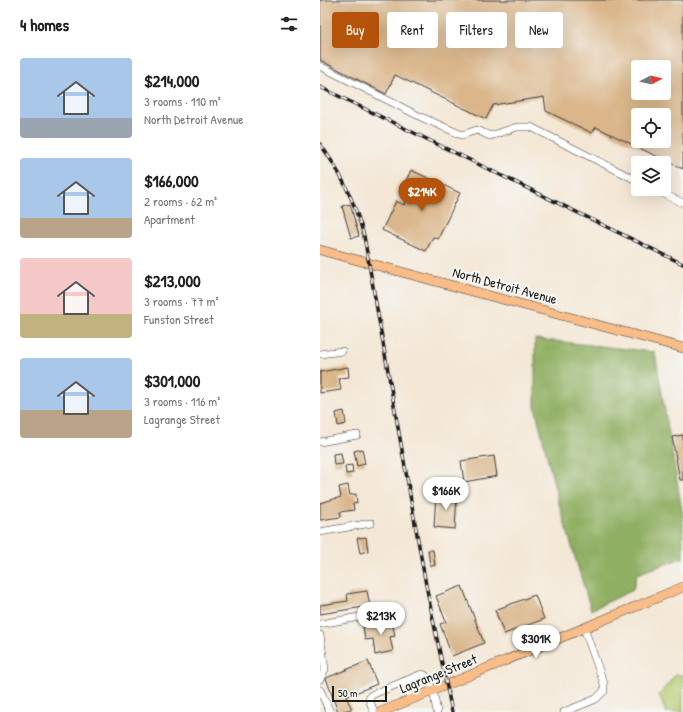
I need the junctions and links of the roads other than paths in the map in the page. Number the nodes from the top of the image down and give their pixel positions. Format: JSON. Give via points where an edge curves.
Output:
{"nodes":[{"id":1,"x":320,"y":66,"type":"edge"},
{"id":2,"x":631,"y":177,"type":"edge"},
{"id":3,"x":668,"y":196,"type":"edge"},
{"id":4,"x":683,"y":203,"type":"edge"},
{"id":5,"x":320,"y":250,"type":"edge"},
{"id":6,"x":683,"y":348,"type":"edge"},
{"id":7,"x":342,"y":351,"type":"dead end"},
{"id":8,"x":320,"y":354,"type":"edge"},
{"id":9,"x":357,"y":435,"type":"dead end"},
{"id":10,"x":320,"y":442,"type":"edge"},
{"id":11,"x":371,"y":523,"type":"dead end"},
{"id":12,"x":320,"y":532,"type":"edge"},
{"id":13,"x":683,"y":587,"type":"edge"},
{"id":14,"x":382,"y":613,"type":"dead end"},
{"id":15,"x":320,"y":624,"type":"edge"},
{"id":16,"x":584,"y":628,"type":"junction"},
{"id":17,"x":320,"y":635,"type":"edge"},
{"id":18,"x":320,"y":679,"type":"edge"},
{"id":19,"x":404,"y":681,"type":"junction"},
{"id":20,"x":320,"y":690,"type":"edge"},
{"id":21,"x":433,"y":690,"type":"junction"},
{"id":22,"x":410,"y":700,"type":"junction"},
{"id":23,"x":330,"y":712,"type":"edge"},
{"id":24,"x":374,"y":712,"type":"edge"},
{"id":25,"x":382,"y":712,"type":"edge"},
{"id":26,"x":437,"y":712,"type":"edge"},
{"id":27,"x":564,"y":712,"type":"edge"}],
"edges":[{"from":1,"to":2,"type":"street","via":[[462,135],[478,130],[490,136],[517,127],[531,127]]},
{"from":3,"to":4,"type":"street"},
{"from":5,"to":6,"type":"main road","name":"North Detroit Avenue"},
{"from":7,"to":8,"type":"street"},
{"from":9,"to":10,"type":"street"},
{"from":11,"to":12,"type":"street"},
{"from":13,"to":16,"type":"main road","name":"Lagrange Street"},
{"from":14,"to":15,"type":"street"},
{"from":16,"to":21,"type":"main road","name":"Lagrange Street"},
{"from":16,"to":27,"type":"street","via":[[604,684],[604,692],[596,699]]},
{"from":17,"to":18,"type":"street","via":[[325,669]]},
{"from":19,"to":21,"type":"street","via":[[422,674]]},
{"from":19,"to":22,"type":"street"},
{"from":19,"to":24,"type":"street","via":[[371,695],[369,699]]},
{"from":20,"to":23,"type":"street"},
{"from":21,"to":22,"type":"main road","name":"Lagrange Street"},
{"from":21,"to":26,"type":"street"},
{"from":22,"to":25,"type":"main road","name":"Lagrange Street"}]}
